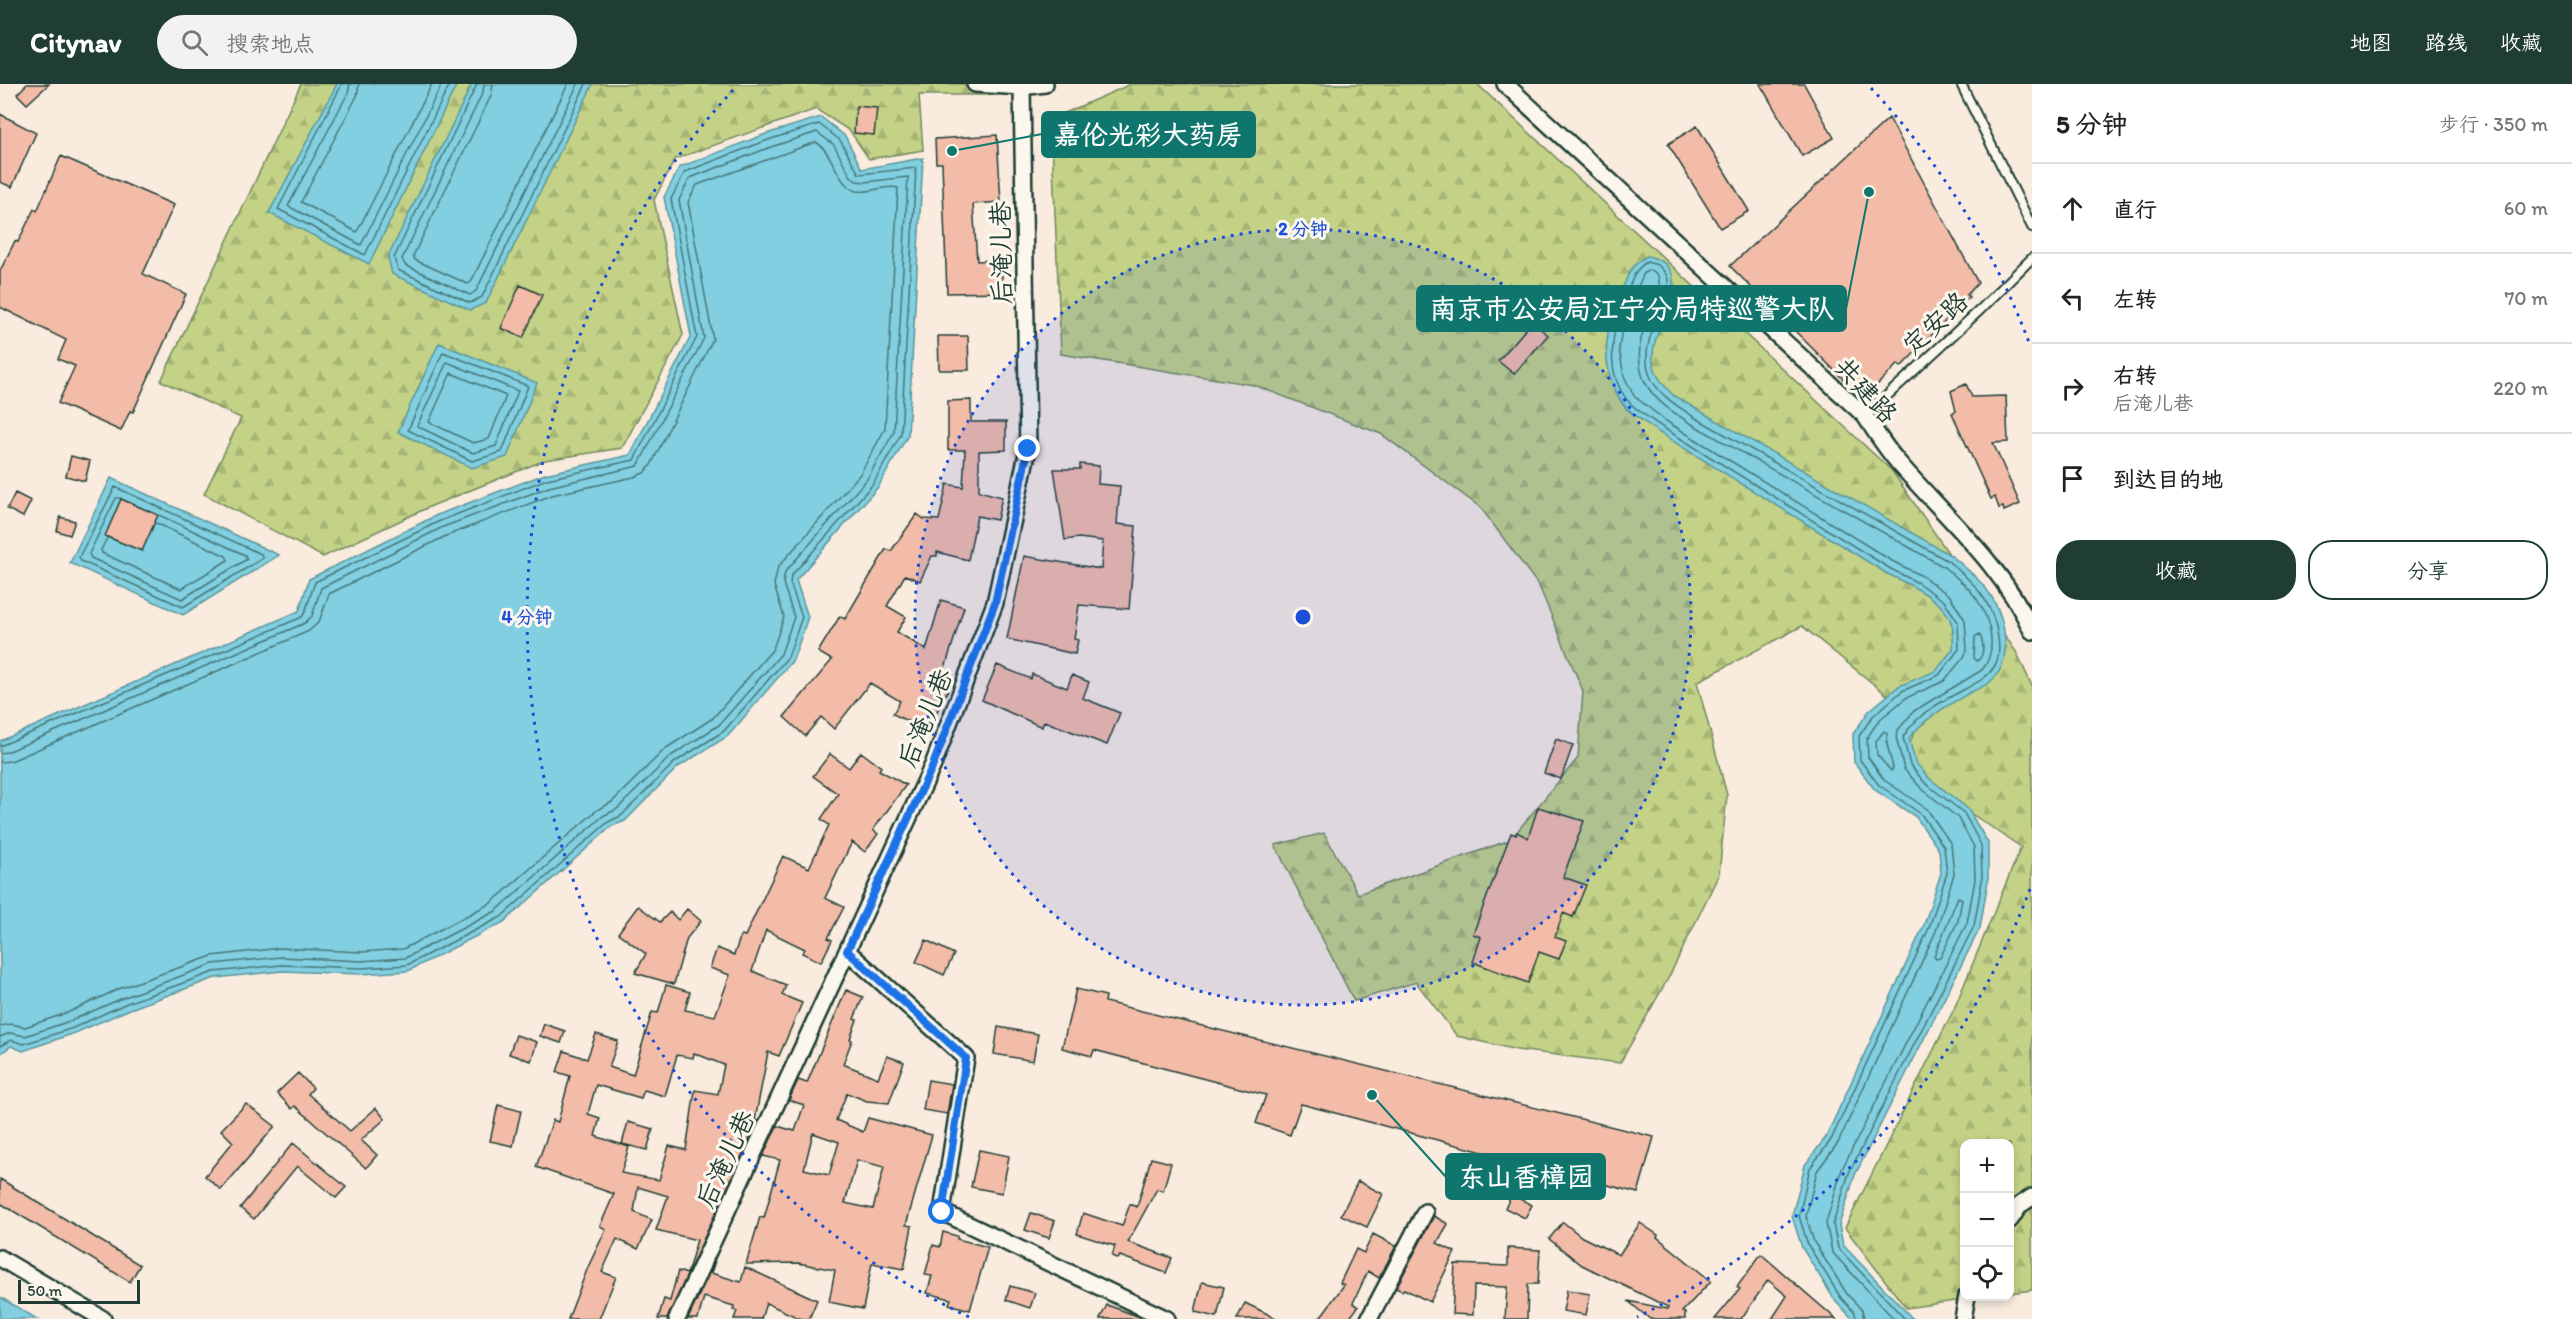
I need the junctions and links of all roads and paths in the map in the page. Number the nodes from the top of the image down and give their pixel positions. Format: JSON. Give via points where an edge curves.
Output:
{"nodes":[{"id":1,"x":975,"y":84,"type":"edge"},
{"id":2,"x":1045,"y":84,"type":"edge"},
{"id":3,"x":1504,"y":84,"type":"edge"},
{"id":4,"x":1961,"y":84,"type":"edge"},
{"id":5,"x":1022,"y":87,"type":"junction"},
{"id":6,"x":2032,"y":227,"type":"edge"},
{"id":7,"x":2032,"y":258,"type":"edge"},
{"id":8,"x":1865,"y":416,"type":"junction"},
{"id":9,"x":2032,"y":631,"type":"edge"},
{"id":10,"x":847,"y":951,"type":"junction"},
{"id":11,"x":2032,"y":1197,"type":"edge"},
{"id":12,"x":1425,"y":1212,"type":"dead end"},
{"id":13,"x":2014,"y":1214,"type":"edge"},
{"id":14,"x":0,"y":1258,"type":"edge"},
{"id":15,"x":1966,"y":1301,"type":"edge"},
{"id":16,"x":104,"y":1319,"type":"edge"},
{"id":17,"x":677,"y":1319,"type":"edge"},
{"id":18,"x":1167,"y":1319,"type":"edge"},
{"id":19,"x":1369,"y":1319,"type":"edge"},
{"id":20,"x":1963,"y":1319,"type":"edge"}],
"edges":[{"from":1,"to":5,"type":"street"},
{"from":2,"to":5,"type":"street"},
{"from":3,"to":8,"type":"street","name":"共建路"},
{"from":4,"to":6,"type":"lane"},
{"from":5,"to":10,"type":"street","name":"后淹儿巷","via":[[1028,449],[995,603],[933,765]]},
{"from":7,"to":8,"type":"lane","name":"定安路"},
{"from":8,"to":9,"type":"street","name":"共建路","via":[[1895,460],[1973,544],[2021,607]]},
{"from":10,"to":17,"type":"street","name":"后淹儿巷"},
{"from":10,"to":18,"type":"street","via":[[966,1058],[942,1212]]},
{"from":11,"to":13,"type":"street"},
{"from":12,"to":19,"type":"street"},
{"from":14,"to":16,"type":"street"},
{"from":15,"to":20,"type":"street"}]}
